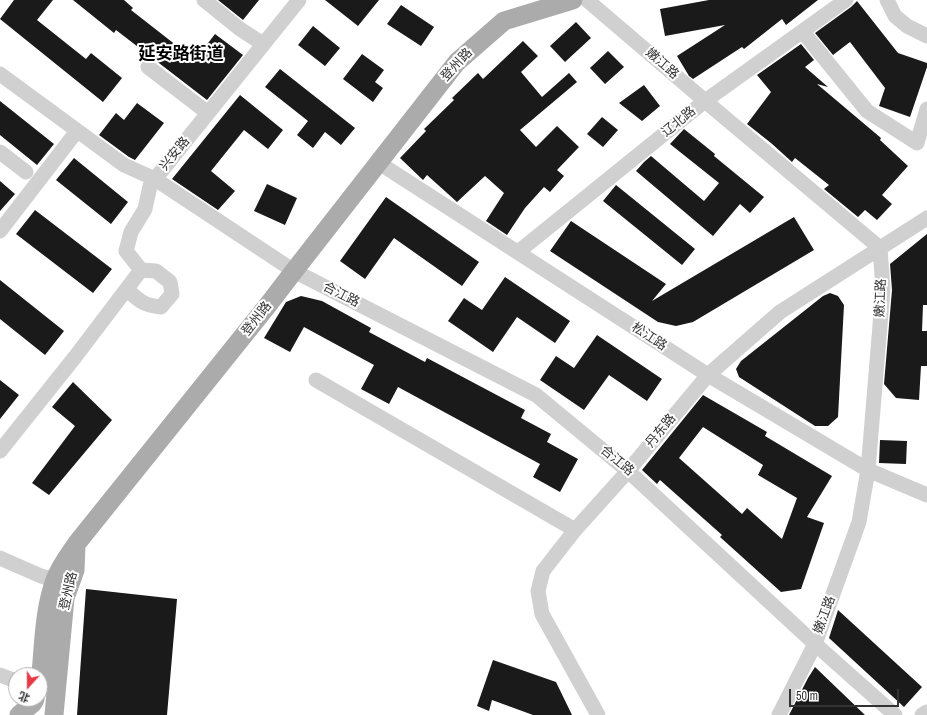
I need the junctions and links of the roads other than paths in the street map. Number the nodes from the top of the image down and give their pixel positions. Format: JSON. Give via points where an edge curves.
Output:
{"nodes":[{"id":1,"x":204,"y":0,"type":"edge"},
{"id":2,"x":299,"y":0,"type":"edge"},
{"id":3,"x":574,"y":0,"type":"edge"},
{"id":4,"x":587,"y":0,"type":"edge"},
{"id":5,"x":846,"y":0,"type":"edge"},
{"id":6,"x":887,"y":0,"type":"edge"},
{"id":7,"x":802,"y":32,"type":"junction"},
{"id":8,"x":927,"y":36,"type":"edge"},
{"id":9,"x":263,"y":44,"type":"junction"},
{"id":10,"x":148,"y":67,"type":"dead end"},
{"id":11,"x":0,"y":74,"type":"edge"},
{"id":12,"x":705,"y":101,"type":"junction"},
{"id":13,"x":927,"y":109,"type":"edge"},
{"id":14,"x":208,"y":113,"type":"junction"},
{"id":15,"x":77,"y":131,"type":"junction"},
{"id":16,"x":0,"y":152,"type":"edge"},
{"id":17,"x":379,"y":163,"type":"junction"},
{"id":18,"x":26,"y":172,"type":"dead end"},
{"id":19,"x":155,"y":179,"type":"junction"},
{"id":20,"x":927,"y":218,"type":"edge"},
{"id":21,"x":0,"y":231,"type":"edge"},
{"id":22,"x":880,"y":248,"type":"junction"},
{"id":23,"x":518,"y":252,"type":"junction"},
{"id":24,"x":141,"y":270,"type":"junction"},
{"id":25,"x":294,"y":271,"type":"junction"},
{"id":26,"x":127,"y":290,"type":"junction"},
{"id":27,"x":708,"y":375,"type":"junction"},
{"id":28,"x":316,"y":380,"type":"dead end"},
{"id":29,"x":0,"y":451,"type":"edge"},
{"id":30,"x":868,"y":470,"type":"junction"},
{"id":31,"x":628,"y":471,"type":"junction"},
{"id":32,"x":927,"y":495,"type":"edge"},
{"id":33,"x":570,"y":527,"type":"dead end"},
{"id":34,"x":77,"y":543,"type":"junction"},
{"id":35,"x":0,"y":558,"type":"edge"},
{"id":36,"x":55,"y":580,"type":"junction"},
{"id":37,"x":815,"y":644,"type":"junction"},
{"id":38,"x":41,"y":667,"type":"edge"},
{"id":39,"x":927,"y":712,"type":"edge"},
{"id":40,"x":54,"y":715,"type":"edge"},
{"id":41,"x":598,"y":715,"type":"edge"},
{"id":42,"x":779,"y":715,"type":"edge"},
{"id":43,"x":895,"y":715,"type":"edge"},
{"id":44,"x":922,"y":715,"type":"edge"}],
"edges":[{"from":1,"to":9,"type":"street"},
{"from":2,"to":9,"type":"street","name":"兴安路"},
{"from":3,"to":17,"type":"main road","name":"登州路","via":[[504,21],[457,62]]},
{"from":4,"to":12,"type":"street","name":"嫩江路"},
{"from":5,"to":7,"type":"street","name":"辽北路"},
{"from":6,"to":8,"type":"street","via":[[895,16],[907,26]]},
{"from":7,"to":12,"type":"street","name":"辽北路"},
{"from":7,"to":13,"type":"street","via":[[867,112],[917,143]]},
{"from":9,"to":14,"type":"street","name":"兴安路"},
{"from":10,"to":14,"type":"street"},
{"from":11,"to":15,"type":"street"},
{"from":12,"to":22,"type":"street","name":"嫩江路"},
{"from":12,"to":23,"type":"street","name":"辽北路"},
{"from":14,"to":19,"type":"street","name":"兴安路"},
{"from":15,"to":19,"type":"street","via":[[124,166]]},
{"from":15,"to":21,"type":"street"},
{"from":16,"to":18,"type":"street"},
{"from":17,"to":23,"type":"street","name":"松江路"},
{"from":17,"to":25,"type":"main road","name":"登州路"},
{"from":19,"to":24,"type":"street","via":[[150,186],[145,209],[130,232],[126,251]]},
{"from":19,"to":25,"type":"street","name":"兴安路"},
{"from":20,"to":22,"type":"street","name":"丹东路"},
{"from":22,"to":27,"type":"street","name":"丹东路","via":[[780,312]]},
{"from":22,"to":30,"type":"street","name":"嫩江路","via":[[883,289]]},
{"from":23,"to":27,"type":"street","name":"松江路"},
{"from":24,"to":26,"type":"street"},
{"from":24,"to":26,"type":"street","via":[[156,270],[170,282],[172,294],[161,307],[148,306]]},
{"from":25,"to":31,"type":"street","name":"合江路","via":[[536,395]]},
{"from":25,"to":34,"type":"main road","name":"登州路"},
{"from":26,"to":29,"type":"street"},
{"from":27,"to":30,"type":"street","name":"松江路"},
{"from":27,"to":31,"type":"street","name":"丹东路"},
{"from":28,"to":33,"type":"street"},
{"from":30,"to":32,"type":"street","name":"松江路"},
{"from":30,"to":37,"type":"street","name":"嫩江路","via":[[859,522]]},
{"from":31,"to":37,"type":"street","name":"合江路"},
{"from":31,"to":41,"type":"street","name":"丹东路","via":[[575,530],[543,572],[538,591],[542,614]]},
{"from":34,"to":36,"type":"main road"},
{"from":34,"to":40,"type":"main road","name":"登州路","via":[[75,570],[65,598]]},
{"from":35,"to":36,"type":"street"},
{"from":36,"to":38,"type":"main road","via":[[46,615]]},
{"from":37,"to":42,"type":"street","name":"嫩江路"},
{"from":37,"to":43,"type":"street","name":"合江路"},
{"from":39,"to":44,"type":"street"}]}
